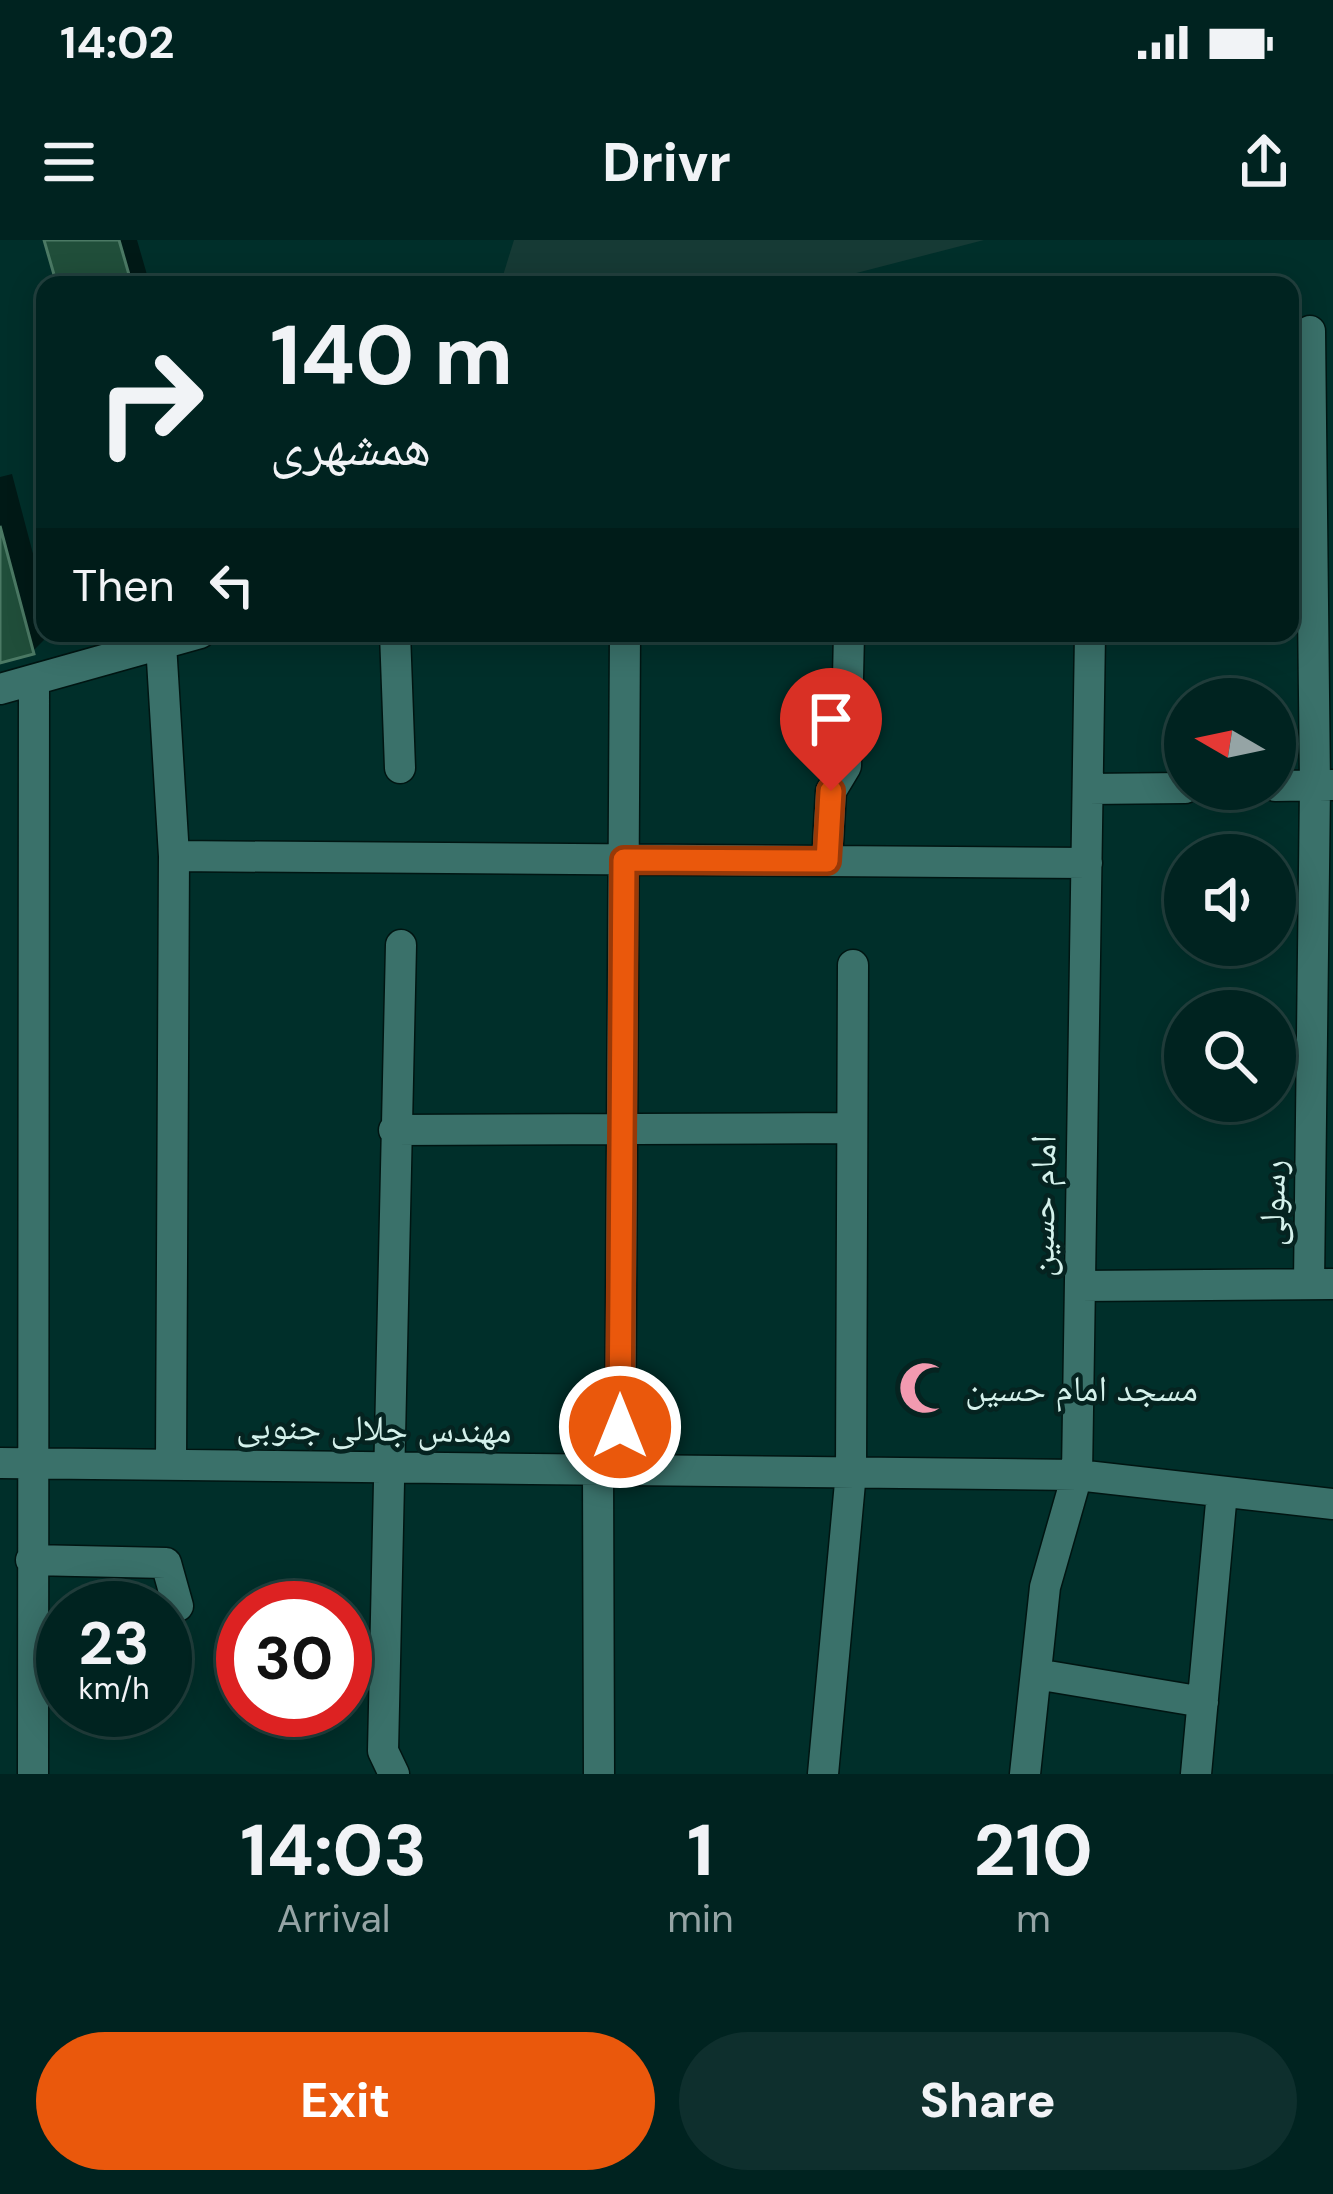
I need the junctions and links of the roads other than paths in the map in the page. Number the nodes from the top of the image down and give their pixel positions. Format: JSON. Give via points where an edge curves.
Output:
{"nodes":[{"id":1,"x":1311,"y":331,"type":"edge"},
{"id":2,"x":168,"y":642,"type":"edge"},
{"id":3,"x":395,"y":642,"type":"edge"},
{"id":4,"x":625,"y":642,"type":"edge"},
{"id":5,"x":849,"y":642,"type":"edge"},
{"id":6,"x":1090,"y":642,"type":"edge"},
{"id":7,"x":161,"y":644,"type":"junction"},
{"id":8,"x":34,"y":680,"type":"junction"},
{"id":9,"x":0,"y":689,"type":"edge"},
{"id":10,"x":400,"y":768,"type":"dead end"},
{"id":11,"x":1324,"y":785,"type":"edge"},
{"id":12,"x":1164,"y":788,"type":"edge"},
{"id":13,"x":1088,"y":790,"type":"junction"},
{"id":14,"x":174,"y":856,"type":"junction"},
{"id":15,"x":624,"y":860,"type":"junction"},
{"id":16,"x":827,"y":861,"type":"junction"},
{"id":17,"x":1087,"y":863,"type":"junction"},
{"id":18,"x":401,"y":945,"type":"dead end"},
{"id":19,"x":853,"y":965,"type":"dead end"},
{"id":20,"x":16,"y":1107,"type":"edge"},
{"id":21,"x":622,"y":1126,"type":"junction"},
{"id":22,"x":852,"y":1128,"type":"junction"},
{"id":23,"x":394,"y":1130,"type":"junction"},
{"id":24,"x":1321,"y":1284,"type":"edge"},
{"id":25,"x":1080,"y":1286,"type":"junction"},
{"id":26,"x":15,"y":1463,"type":"edge"},
{"id":27,"x":171,"y":1465,"type":"junction"},
{"id":28,"x":389,"y":1467,"type":"junction"},
{"id":29,"x":609,"y":1470,"type":"junction"},
{"id":30,"x":851,"y":1472,"type":"junction"},
{"id":31,"x":1077,"y":1475,"type":"junction"},
{"id":32,"x":1222,"y":1492,"type":"junction"},
{"id":33,"x":1333,"y":1504,"type":"edge"},
{"id":34,"x":31,"y":1560,"type":"junction"},
{"id":35,"x":171,"y":1581,"type":"edge"},
{"id":36,"x":1036,"y":1674,"type":"junction"},
{"id":37,"x":1203,"y":1702,"type":"junction"},
{"id":38,"x":33,"y":1774,"type":"edge"},
{"id":39,"x":394,"y":1774,"type":"edge"},
{"id":40,"x":599,"y":1774,"type":"edge"},
{"id":41,"x":823,"y":1774,"type":"edge"},
{"id":42,"x":1025,"y":1774,"type":"edge"},
{"id":43,"x":1196,"y":1774,"type":"edge"}],
"edges":[{"from":1,"to":11,"type":"street","name":"رسولی"},
{"from":2,"to":7,"type":"street"},
{"from":3,"to":10,"type":"street"},
{"from":4,"to":15,"type":"street"},
{"from":5,"to":16,"type":"street","via":[[846,766],[831,791]]},
{"from":6,"to":13,"type":"street","name":"امام حسین"},
{"from":7,"to":8,"type":"street"},
{"from":7,"to":14,"type":"street"},
{"from":8,"to":9,"type":"street"},
{"from":8,"to":20,"type":"street"},
{"from":11,"to":24,"type":"street","name":"رسولی"},
{"from":12,"to":13,"type":"street"},
{"from":13,"to":17,"type":"street","name":"امام حسین"},
{"from":14,"to":15,"type":"street"},
{"from":14,"to":27,"type":"street"},
{"from":15,"to":16,"type":"street"},
{"from":15,"to":21,"type":"street"},
{"from":16,"to":17,"type":"street"},
{"from":17,"to":25,"type":"street","name":"امام حسین"},
{"from":18,"to":23,"type":"street"},
{"from":19,"to":22,"type":"street"},
{"from":20,"to":26,"type":"street"},
{"from":21,"to":22,"type":"street"},
{"from":21,"to":23,"type":"street"},
{"from":21,"to":29,"type":"street"},
{"from":22,"to":30,"type":"street"},
{"from":23,"to":28,"type":"street"},
{"from":24,"to":25,"type":"street"},
{"from":25,"to":31,"type":"street","name":"امام حسین"},
{"from":26,"to":27,"type":"street","name":"مهندس جلالی جنوبی"},
{"from":26,"to":34,"type":"street"},
{"from":27,"to":28,"type":"street","name":"مهندس جلالی جنوبی"},
{"from":28,"to":29,"type":"street","name":"مهندس جلالی جنوبی"},
{"from":28,"to":39,"type":"street","via":[[383,1751]]},
{"from":29,"to":30,"type":"street","name":"مهندس جلالی جنوبی"},
{"from":29,"to":40,"type":"street"},
{"from":30,"to":31,"type":"street","name":"مهندس جلالی جنوبی"},
{"from":30,"to":41,"type":"street"},
{"from":31,"to":32,"type":"street","name":"مهندس جلالی جنوبی"},
{"from":31,"to":36,"type":"street","name":"امام حسین","via":[[1045,1587]]},
{"from":32,"to":33,"type":"street","name":"مهندس جلالی جنوبی"},
{"from":32,"to":37,"type":"street"},
{"from":34,"to":35,"type":"street","via":[[166,1563]]},
{"from":34,"to":38,"type":"street"},
{"from":36,"to":37,"type":"street"},
{"from":36,"to":42,"type":"street","name":"امام حسین"},
{"from":37,"to":43,"type":"street"}]}
